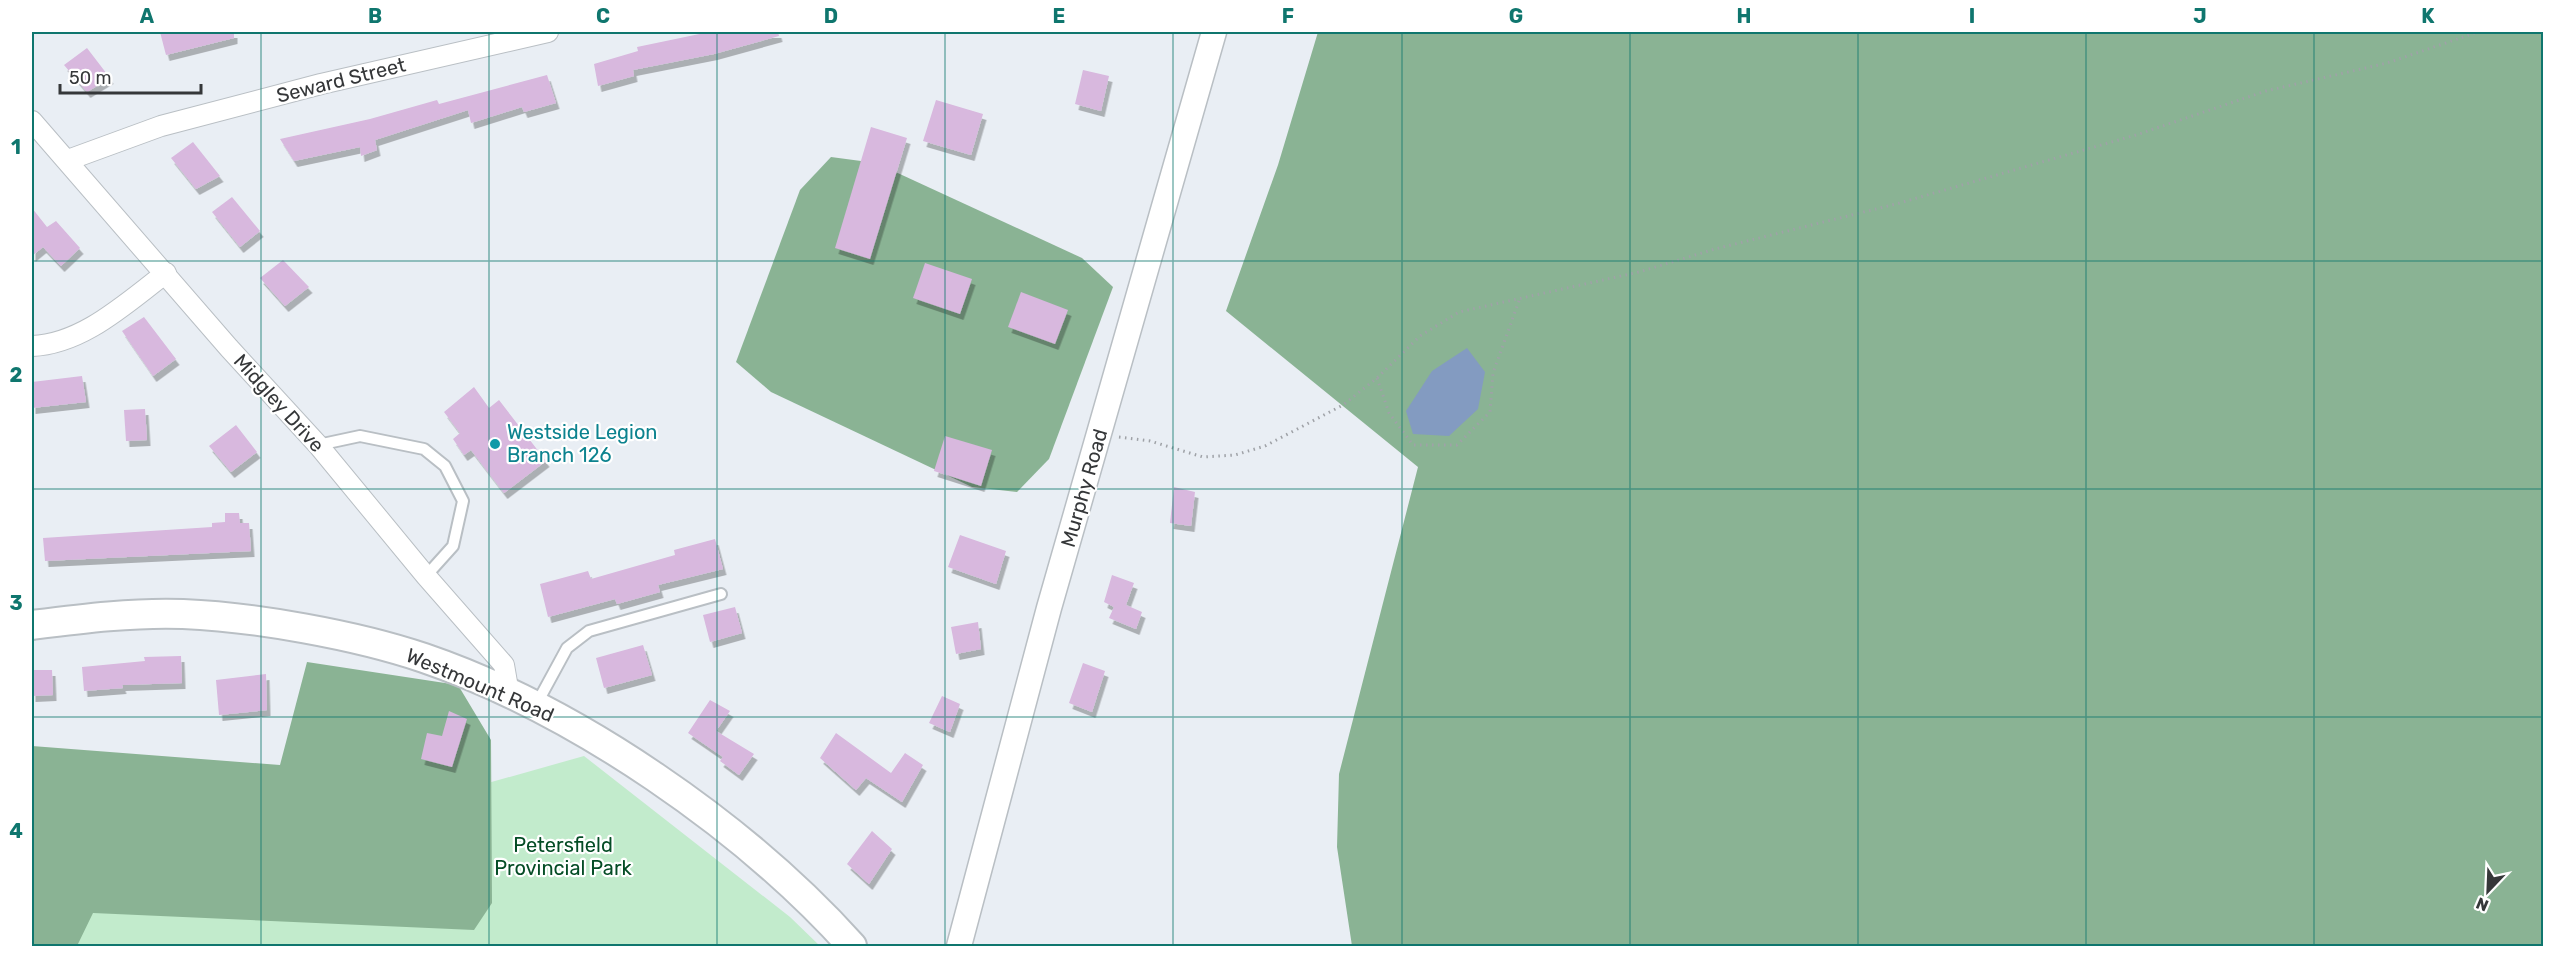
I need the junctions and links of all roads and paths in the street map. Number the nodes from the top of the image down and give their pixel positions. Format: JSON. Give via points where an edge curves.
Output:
{"nodes":[{"id":1,"x":548,"y":32,"type":"edge"},
{"id":2,"x":1214,"y":32,"type":"edge"},
{"id":3,"x":2478,"y":32,"type":"edge"},
{"id":4,"x":32,"y":120,"type":"edge"},
{"id":5,"x":68,"y":160,"type":"junction"},
{"id":6,"x":166,"y":273,"type":"junction"},
{"id":7,"x":1520,"y":297,"type":"junction"},
{"id":8,"x":32,"y":346,"type":"edge"},
{"id":9,"x":1377,"y":378,"type":"junction"},
{"id":10,"x":1100,"y":435,"type":"junction"},
{"id":11,"x":318,"y":445,"type":"junction"},
{"id":12,"x":426,"y":576,"type":"junction"},
{"id":13,"x":721,"y":594,"type":"dead end"},
{"id":14,"x":32,"y":625,"type":"edge"},
{"id":15,"x":509,"y":694,"type":"junction"},
{"id":16,"x":536,"y":705,"type":"junction"},
{"id":17,"x":852,"y":946,"type":"edge"},
{"id":18,"x":958,"y":946,"type":"edge"}],
"edges":[{"from":1,"to":5,"type":"street","name":"Seward Street","via":[[321,84],[161,126]]},
{"from":2,"to":10,"type":"street","name":"Murphy Road"},
{"from":3,"to":7,"type":"path","via":[[2387,63],[2266,92],[2136,135],[1896,204],[1639,272]]},
{"from":4,"to":5,"type":"street","name":"Midgley Drive"},
{"from":5,"to":6,"type":"street","name":"Midgley Drive"},
{"from":6,"to":8,"type":"street","via":[[72,339]]},
{"from":6,"to":11,"type":"street","name":"Midgley Drive"},
{"from":7,"to":9,"type":"path","via":[[1459,312],[1420,336]]},
{"from":7,"to":9,"type":"path","via":[[1493,373],[1490,412],[1457,445],[1413,444],[1389,413]]},
{"from":9,"to":10,"type":"path","via":[[1343,405],[1307,426],[1235,455],[1203,457],[1150,441]]},
{"from":10,"to":18,"type":"street","name":"Murphy Road"},
{"from":11,"to":12,"type":"street","name":"Midgley Drive"},
{"from":11,"to":12,"type":"lane","via":[[360,436],[424,449],[445,466],[463,501],[453,546]]},
{"from":12,"to":15,"type":"street","name":"Midgley Drive","via":[[504,665]]},
{"from":13,"to":16,"type":"lane","via":[[589,631],[567,648]]},
{"from":14,"to":15,"type":"main road","name":"Westmount Road","via":[[181,614],[232,618],[328,634],[414,655]]},
{"from":15,"to":16,"type":"main road","name":"Westmount Road"},
{"from":16,"to":17,"type":"main road","name":"Westmount Road","via":[[671,788],[761,857]]}]}
